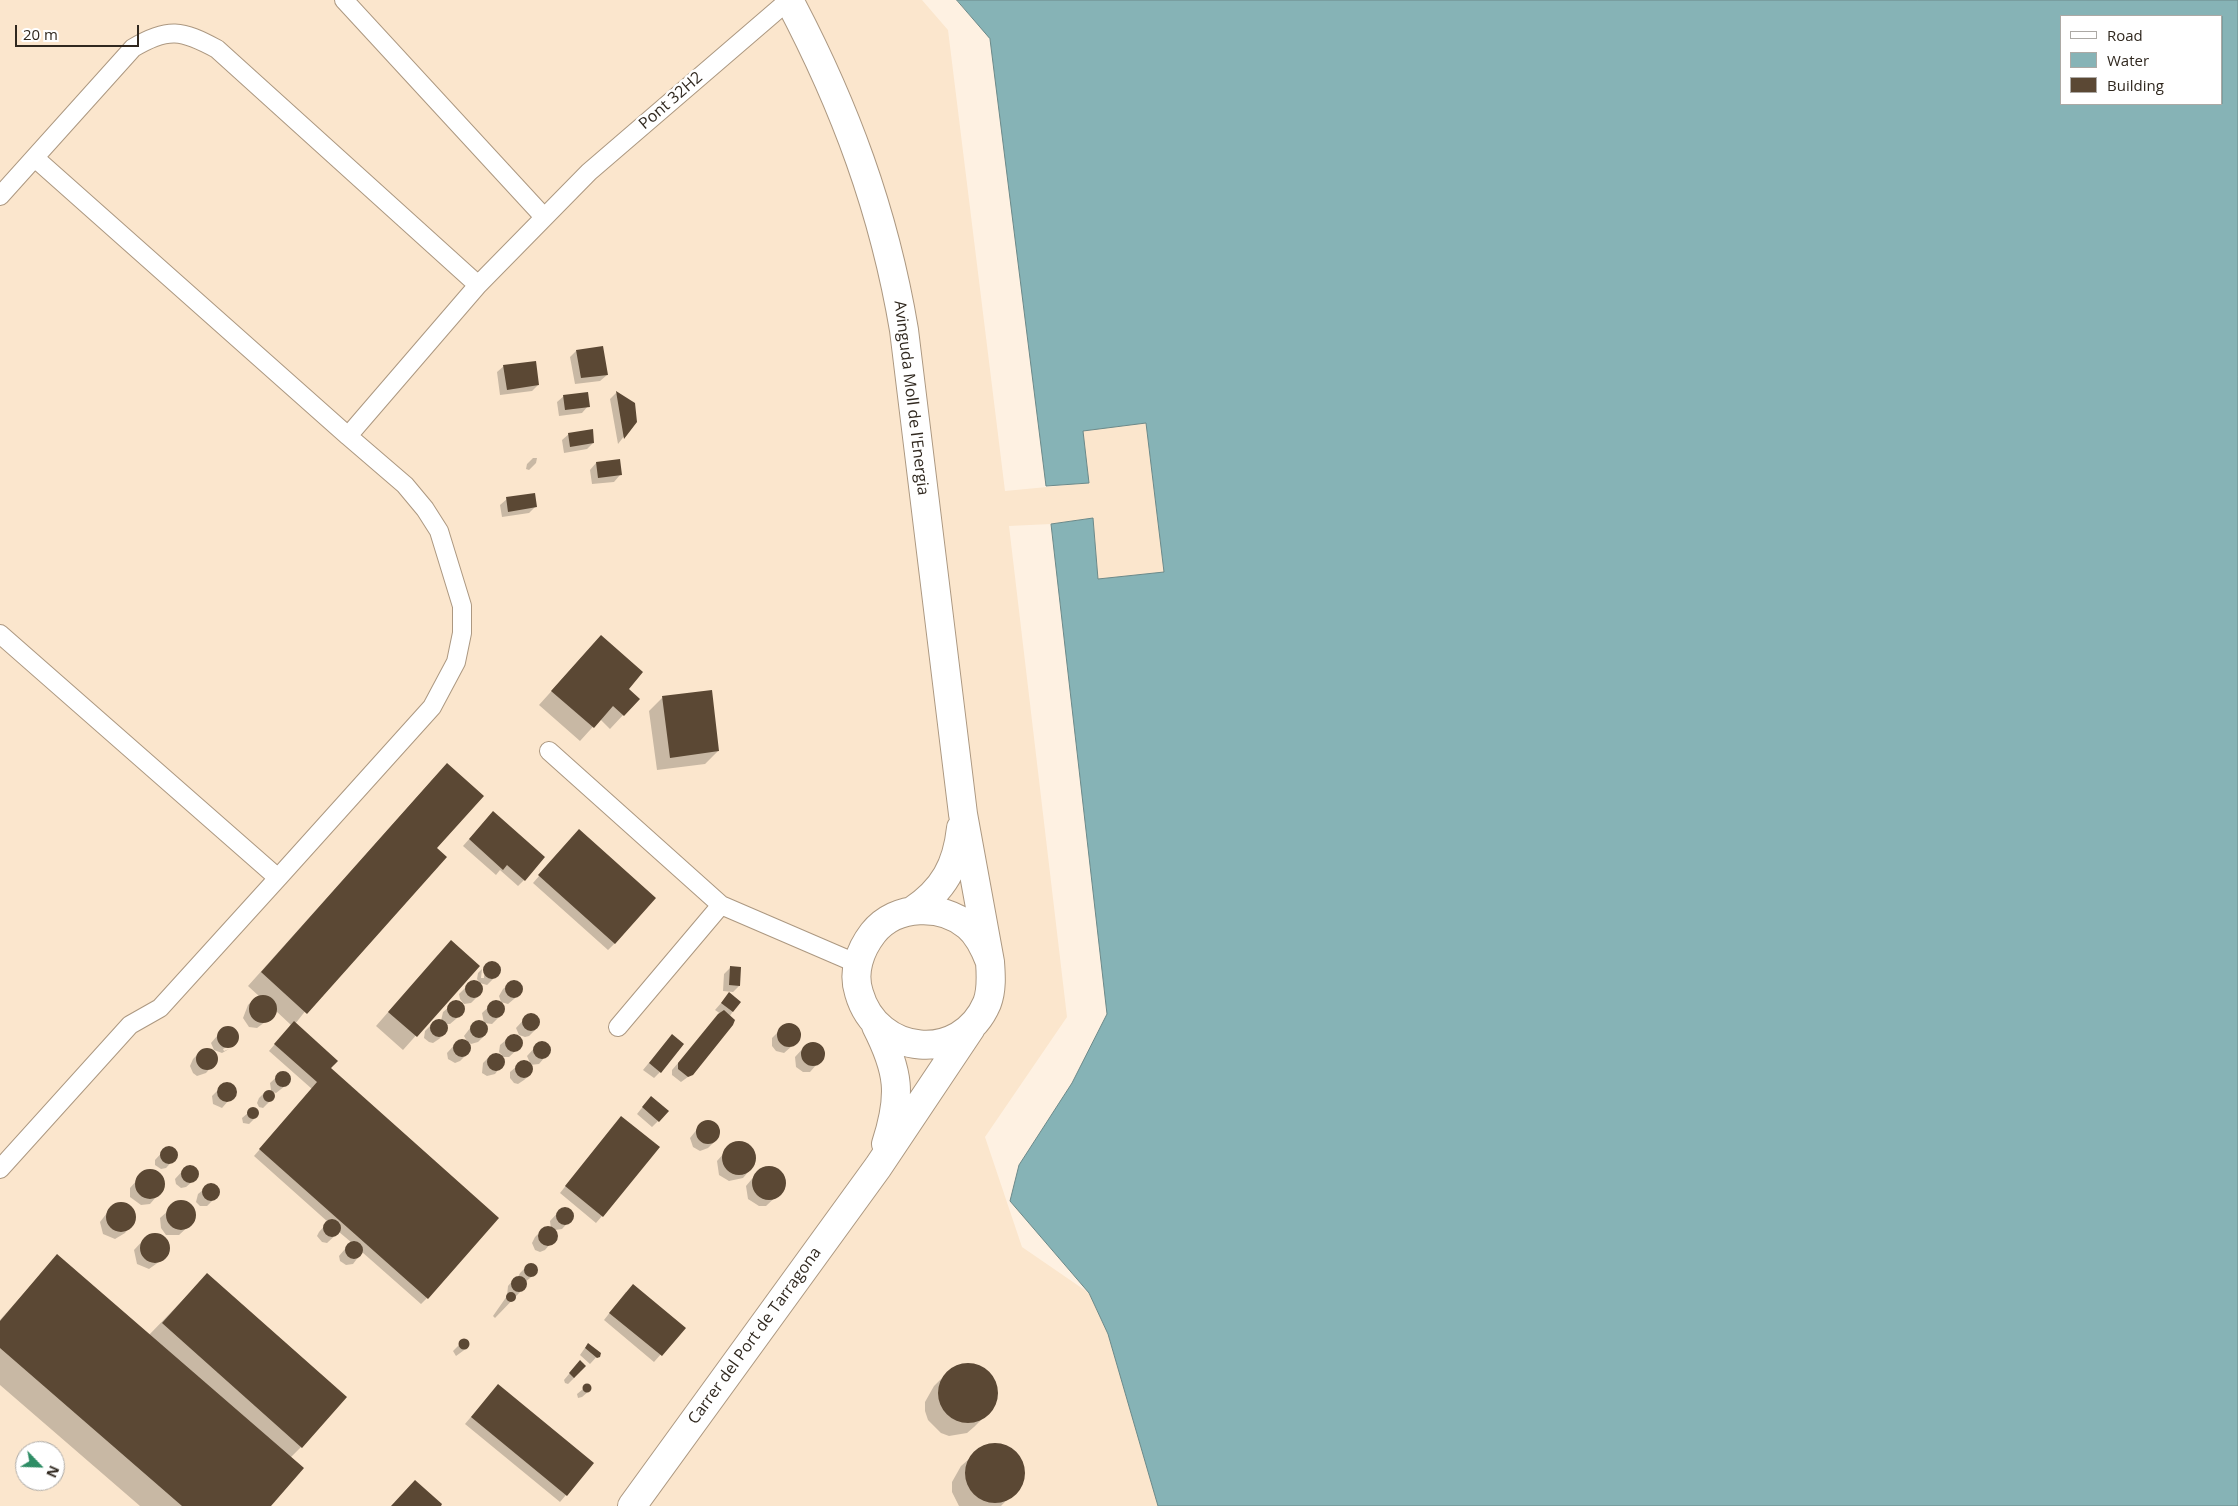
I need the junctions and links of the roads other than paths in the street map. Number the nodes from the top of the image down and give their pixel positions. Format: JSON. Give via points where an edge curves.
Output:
{"nodes":[{"id":1,"x":344,"y":0,"type":"edge"},
{"id":2,"x":789,"y":0,"type":"edge"},
{"id":3,"x":35,"y":158,"type":"junction"},
{"id":4,"x":0,"y":196,"type":"edge"},
{"id":5,"x":544,"y":217,"type":"junction"},
{"id":6,"x":478,"y":285,"type":"junction"},
{"id":7,"x":348,"y":436,"type":"junction"},
{"id":8,"x":0,"y":634,"type":"edge"},
{"id":9,"x":549,"y":751,"type":"dead end"},
{"id":10,"x":963,"y":814,"type":"junction"},
{"id":11,"x":278,"y":878,"type":"junction"},
{"id":12,"x":721,"y":905,"type":"junction"},
{"id":13,"x":912,"y":910,"type":"junction"},
{"id":14,"x":990,"y":962,"type":"junction"},
{"id":15,"x":858,"y":964,"type":"junction"},
{"id":16,"x":977,"y":1020,"type":"junction"},
{"id":17,"x":876,"y":1026,"type":"junction"},
{"id":18,"x":618,"y":1027,"type":"dead end"},
{"id":19,"x":878,"y":1167,"type":"junction"},
{"id":20,"x":0,"y":1169,"type":"edge"},
{"id":21,"x":632,"y":1506,"type":"edge"}],
"edges":[{"from":1,"to":5,"type":"lane"},
{"from":2,"to":5,"type":"lane","name":"Pont 32H2","via":[[608,154]]},
{"from":2,"to":10,"type":"street","name":"Avinguda Moll de l'Energia","via":[[843,112],[883,227],[897,288]]},
{"from":3,"to":4,"type":"lane"},
{"from":3,"to":6,"type":"lane","via":[[133,48],[149,38],[172,33],[193,36],[217,49]]},
{"from":3,"to":7,"type":"lane"},
{"from":5,"to":6,"type":"lane","name":"Pont 32H2"},
{"from":6,"to":7,"type":"lane","name":"Pont 32H2"},
{"from":7,"to":11,"type":"lane","via":[[405,486],[439,531],[462,606],[462,633],[456,662],[432,707]]},
{"from":8,"to":11,"type":"lane"},
{"from":9,"to":12,"type":"lane"},
{"from":10,"to":13,"type":"street","name":"Avinguda Moll de l'Energia","via":[[959,846],[943,884],[930,899]]},
{"from":10,"to":14,"type":"street","name":"Avinguda Moll de l'Energia"},
{"from":11,"to":20,"type":"lane","via":[[160,1008],[130,1025]]},
{"from":12,"to":15,"type":"lane"},
{"from":12,"to":18,"type":"lane"},
{"from":13,"to":14,"type":"street","name":"Avinguda Moll de l'Energia","via":[[933,910],[964,923],[982,943]]},
{"from":13,"to":15,"type":"street","name":"Avinguda Moll de l'Energia","via":[[877,928],[864,945]]},
{"from":14,"to":16,"type":"street","name":"Avinguda Moll de l'Energia","via":[[991,982]]},
{"from":15,"to":17,"type":"street","name":"Avinguda Moll de l'Energia","via":[[857,986],[863,1008]]},
{"from":16,"to":17,"type":"street","name":"Avinguda Moll de l'Energia","via":[[960,1035],[939,1044],[916,1045],[894,1039]]},
{"from":16,"to":19,"type":"street","name":"Carrer del Port de Tarragona"},
{"from":17,"to":19,"type":"street","name":"Carrer del Port de Tarragona","via":[[891,1056],[896,1079],[892,1126]]},
{"from":19,"to":21,"type":"street","name":"Carrer del Port de Tarragona"}]}
